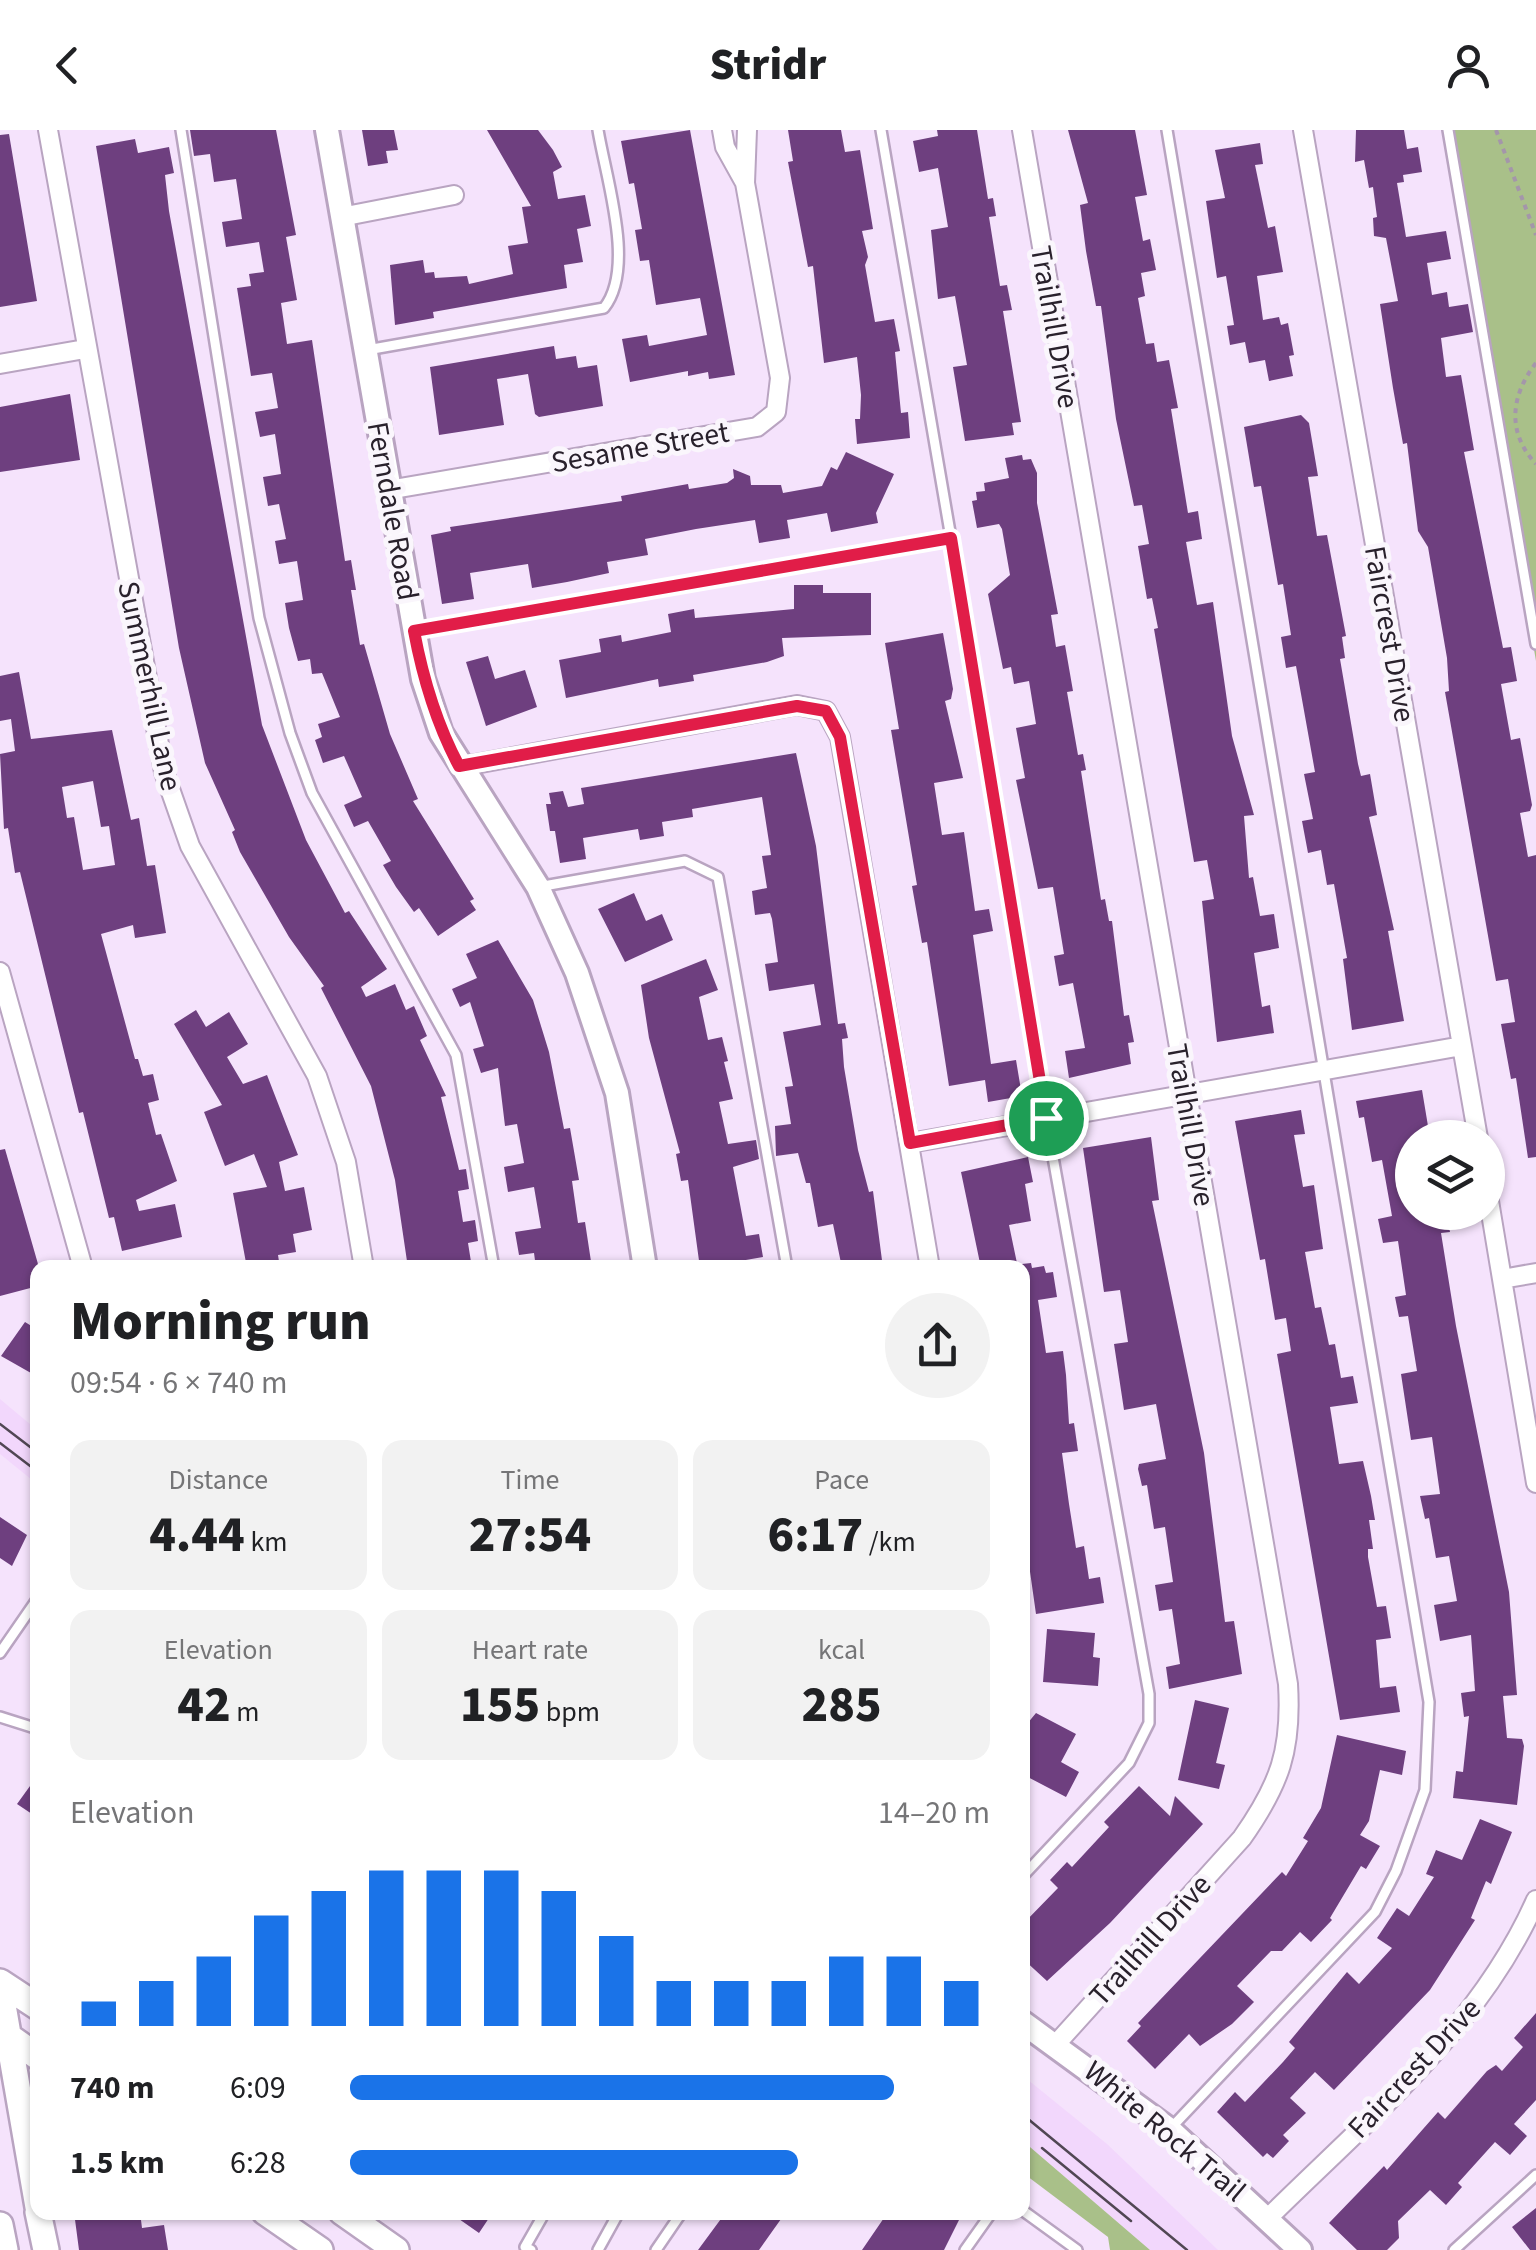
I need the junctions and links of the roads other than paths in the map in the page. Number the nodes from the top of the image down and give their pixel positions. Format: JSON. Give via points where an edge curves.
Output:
{"nodes":[{"id":1,"x":48,"y":130,"type":"edge"},
{"id":2,"x":180,"y":130,"type":"edge"},
{"id":3,"x":328,"y":130,"type":"edge"},
{"id":4,"x":598,"y":130,"type":"edge"},
{"id":5,"x":722,"y":130,"type":"edge"},
{"id":6,"x":748,"y":130,"type":"edge"},
{"id":7,"x":881,"y":130,"type":"edge"},
{"id":8,"x":1022,"y":130,"type":"edge"},
{"id":9,"x":1167,"y":130,"type":"edge"},
{"id":10,"x":1303,"y":130,"type":"edge"},
{"id":11,"x":1448,"y":130,"type":"edge"},
{"id":12,"x":746,"y":183,"type":"junction"},
{"id":13,"x":454,"y":195,"type":"dead end"},
{"id":14,"x":342,"y":217,"type":"junction"},
{"id":15,"x":85,"y":349,"type":"junction"},
{"id":16,"x":364,"y":350,"type":"junction"},
{"id":17,"x":0,"y":364,"type":"edge"},
{"id":18,"x":388,"y":490,"type":"junction"},
{"id":19,"x":951,"y":538,"type":"junction"},
{"id":20,"x":414,"y":631,"type":"junction"},
{"id":21,"x":1536,"y":644,"type":"edge"},
{"id":22,"x":459,"y":766,"type":"junction"},
{"id":23,"x":538,"y":887,"type":"junction"},
{"id":24,"x":0,"y":972,"type":"edge"},
{"id":25,"x":1462,"y":1046,"type":"junction"},
{"id":26,"x":1325,"y":1070,"type":"junction"},
{"id":27,"x":1185,"y":1094,"type":"junction"},
{"id":28,"x":1046,"y":1118,"type":"junction"},
{"id":29,"x":1475,"y":1120,"type":"edge"},
{"id":30,"x":910,"y":1143,"type":"junction"},
{"id":31,"x":1494,"y":1230,"type":"edge"},
{"id":32,"x":81,"y":1260,"type":"edge"},
{"id":33,"x":363,"y":1260,"type":"edge"},
{"id":34,"x":493,"y":1260,"type":"edge"},
{"id":35,"x":644,"y":1260,"type":"edge"},
{"id":36,"x":786,"y":1260,"type":"edge"},
{"id":37,"x":929,"y":1260,"type":"edge"},
{"id":38,"x":1536,"y":1273,"type":"edge"},
{"id":39,"x":1502,"y":1279,"type":"junction"},
{"id":40,"x":1536,"y":1483,"type":"edge"},
{"id":41,"x":30,"y":1610,"type":"edge"},
{"id":42,"x":0,"y":1654,"type":"edge"},
{"id":43,"x":0,"y":1716,"type":"edge"},
{"id":44,"x":30,"y":1727,"type":"edge"},
{"id":45,"x":1030,"y":1868,"type":"edge"},
{"id":46,"x":1536,"y":1900,"type":"edge"},
{"id":47,"x":0,"y":1985,"type":"edge"},
{"id":48,"x":30,"y":2002,"type":"edge"},
{"id":49,"x":1030,"y":2027,"type":"edge"},
{"id":50,"x":4,"y":2033,"type":"edge"},
{"id":51,"x":1057,"y":2043,"type":"junction"},
{"id":52,"x":30,"y":2051,"type":"edge"},
{"id":53,"x":1170,"y":2130,"type":"junction"},
{"id":54,"x":30,"y":2147,"type":"edge"},
{"id":55,"x":1536,"y":2175,"type":"edge"},
{"id":56,"x":1030,"y":2216,"type":"edge"},
{"id":57,"x":1268,"y":2218,"type":"junction"},
{"id":58,"x":40,"y":2220,"type":"edge"},
{"id":59,"x":276,"y":2220,"type":"edge"},
{"id":60,"x":353,"y":2220,"type":"edge"},
{"id":61,"x":540,"y":2220,"type":"edge"},
{"id":62,"x":615,"y":2220,"type":"edge"},
{"id":63,"x":677,"y":2220,"type":"edge"},
{"id":64,"x":986,"y":2220,"type":"edge"},
{"id":65,"x":0,"y":2225,"type":"edge"},
{"id":66,"x":4,"y":2250,"type":"edge"},
{"id":67,"x":46,"y":2250,"type":"edge"},
{"id":68,"x":320,"y":2250,"type":"edge"},
{"id":69,"x":396,"y":2250,"type":"edge"},
{"id":70,"x":531,"y":2250,"type":"edge"},
{"id":71,"x":598,"y":2250,"type":"edge"},
{"id":72,"x":656,"y":2250,"type":"edge"},
{"id":73,"x":965,"y":2250,"type":"edge"},
{"id":74,"x":1077,"y":2250,"type":"edge"},
{"id":75,"x":1300,"y":2250,"type":"edge"},
{"id":76,"x":1454,"y":2250,"type":"edge"}],
"edges":[{"from":1,"to":15,"type":"street","name":"Summerhill Lane"},
{"from":2,"to":34,"type":"lane","via":[[260,618],[290,733],[312,793],[456,1056]]},
{"from":3,"to":14,"type":"street","name":"Ferndale Road"},
{"from":4,"to":16,"type":"lane","via":[[621,264],[617,292],[604,308]]},
{"from":5,"to":12,"type":"street","name":"Sesame Street"},
{"from":6,"to":12,"type":"street","name":"Sesame Street"},
{"from":7,"to":19,"type":"lane"},
{"from":8,"to":27,"type":"street","name":"Trailhill Drive"},
{"from":9,"to":26,"type":"lane"},
{"from":10,"to":25,"type":"street","name":"Faircrest Drive"},
{"from":11,"to":21,"type":"lane"},
{"from":12,"to":18,"type":"street","name":"Sesame Street","via":[[780,378],[776,412],[757,427]]},
{"from":13,"to":14,"type":"street"},
{"from":14,"to":16,"type":"street","name":"Ferndale Road"},
{"from":15,"to":17,"type":"street"},
{"from":15,"to":33,"type":"street","name":"Summerhill Lane","via":[[164,772],[190,846],[318,1076],[346,1162]]},
{"from":16,"to":18,"type":"street","name":"Ferndale Road"},
{"from":18,"to":20,"type":"street","name":"Ferndale Road"},
{"from":19,"to":20,"type":"lane"},
{"from":19,"to":28,"type":"lane"},
{"from":20,"to":22,"type":"street","name":"Ferndale Road","via":[[435,714]]},
{"from":22,"to":23,"type":"street","name":"Ferndale Road"},
{"from":22,"to":30,"type":"street","via":[[797,706],[826,711],[840,737]]},
{"from":23,"to":35,"type":"street","name":"Ferndale Road","via":[[578,973],[617,1094]]},
{"from":23,"to":36,"type":"lane","via":[[685,862],[718,878]]},
{"from":24,"to":32,"type":"street"},
{"from":25,"to":26,"type":"street"},
{"from":25,"to":29,"type":"street","name":"Faircrest Drive"},
{"from":26,"to":27,"type":"street"},
{"from":26,"to":53,"type":"lane","via":[[1429,1702],[1424,1790],[1374,1912]]},
{"from":27,"to":28,"type":"street"},
{"from":27,"to":51,"type":"street","name":"Trailhill Drive","via":[[1291,1727],[1267,1803],[1242,1838]]},
{"from":28,"to":30,"type":"street"},
{"from":28,"to":45,"type":"lane","via":[[1149,1723],[1129,1763]]},
{"from":30,"to":37,"type":"street"},
{"from":31,"to":39,"type":"street"},
{"from":38,"to":39,"type":"street"},
{"from":39,"to":40,"type":"street"},
{"from":41,"to":42,"type":"lane"},
{"from":43,"to":44,"type":"lane"},
{"from":46,"to":57,"type":"street","name":"Faircrest Drive","via":[[1516,1944],[1454,2032]]},
{"from":47,"to":48,"type":"main road"},
{"from":47,"to":50,"type":"main road"},
{"from":49,"to":51,"type":"street","name":"White Rock Trail"},
{"from":50,"to":52,"type":"main road"},
{"from":50,"to":54,"type":"main road"},
{"from":51,"to":53,"type":"street","name":"White Rock Trail"},
{"from":53,"to":57,"type":"street","name":"White Rock Trail"},
{"from":55,"to":76,"type":"lane"},
{"from":56,"to":74,"type":"lane"},
{"from":57,"to":75,"type":"street","name":"White Rock Trail"},
{"from":58,"to":67,"type":"main road"},
{"from":59,"to":68,"type":"main road"},
{"from":60,"to":69,"type":"main road"},
{"from":61,"to":70,"type":"lane","via":[[524,2247]]},
{"from":62,"to":71,"type":"lane"},
{"from":63,"to":72,"type":"lane"},
{"from":64,"to":73,"type":"lane"},
{"from":65,"to":66,"type":"main road"}]}
